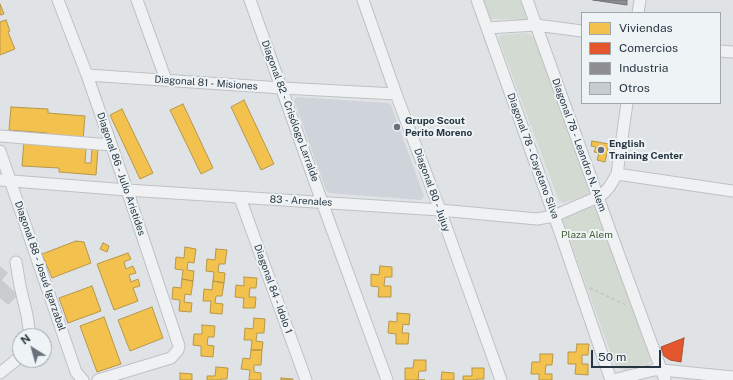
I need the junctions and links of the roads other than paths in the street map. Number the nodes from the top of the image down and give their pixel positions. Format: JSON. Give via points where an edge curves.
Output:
{"nodes":[{"id":1,"x":58,"y":0,"type":"edge"},
{"id":2,"x":136,"y":0,"type":"edge"},
{"id":3,"x":250,"y":0,"type":"edge"},
{"id":4,"x":363,"y":0,"type":"edge"},
{"id":5,"x":477,"y":0,"type":"edge"},
{"id":6,"x":527,"y":0,"type":"edge"},
{"id":7,"x":640,"y":0,"type":"edge"},
{"id":8,"x":638,"y":12,"type":"edge"},
{"id":9,"x":536,"y":25,"type":"junction"},
{"id":10,"x":486,"y":28,"type":"junction"},
{"id":11,"x":581,"y":31,"type":"edge"},
{"id":12,"x":721,"y":50,"type":"edge"},
{"id":13,"x":733,"y":52,"type":"edge"},
{"id":14,"x":87,"y":75,"type":"junction"},
{"id":15,"x":166,"y":80,"type":"junction"},
{"id":16,"x":282,"y":88,"type":"junction"},
{"id":17,"x":396,"y":94,"type":"junction"},
{"id":18,"x":627,"y":104,"type":"edge"},
{"id":19,"x":0,"y":136,"type":"edge"},
{"id":20,"x":111,"y":144,"type":"junction"},
{"id":21,"x":0,"y":151,"type":"edge"},
{"id":22,"x":618,"y":174,"type":"junction"},
{"id":23,"x":5,"y":180,"type":"edge"},
{"id":24,"x":127,"y":190,"type":"junction"},
{"id":25,"x":733,"y":191,"type":"edge"},
{"id":26,"x":598,"y":197,"type":"junction"},
{"id":27,"x":240,"y":198,"type":"junction"},
{"id":28,"x":322,"y":202,"type":"junction"},
{"id":29,"x":440,"y":210,"type":"junction"},
{"id":30,"x":554,"y":216,"type":"junction"},
{"id":31,"x":16,"y":262,"type":"dead end"},
{"id":32,"x":29,"y":328,"type":"edge"},
{"id":33,"x":12,"y":363,"type":"edge"},
{"id":34,"x":0,"y":373,"type":"edge"},
{"id":35,"x":664,"y":375,"type":"edge"},
{"id":36,"x":125,"y":376,"type":"edge"},
{"id":37,"x":733,"y":377,"type":"edge"},
{"id":38,"x":83,"y":380,"type":"edge"},
{"id":39,"x":98,"y":380,"type":"edge"},
{"id":40,"x":306,"y":380,"type":"edge"},
{"id":41,"x":387,"y":380,"type":"edge"},
{"id":42,"x":501,"y":380,"type":"edge"},
{"id":43,"x":612,"y":380,"type":"edge"}],
"edges":[{"from":1,"to":14,"type":"street","name":"Diagonal 86 - Julio Aristides"},
{"from":2,"to":15,"type":"street"},
{"from":3,"to":16,"type":"street","name":"Diagonal 82 - Crisólogo Larralde"},
{"from":4,"to":17,"type":"street","name":"Diagonal 80 - Jujuy"},
{"from":5,"to":10,"type":"street","name":"Diagonal 78 - Cayetano Silva"},
{"from":6,"to":9,"type":"street","name":"Diagonal 78 - Leandro N. Alem"},
{"from":7,"to":8,"type":"street"},
{"from":9,"to":10,"type":"street"},
{"from":9,"to":11,"type":"street"},
{"from":9,"to":26,"type":"street","name":"Diagonal 78 - Leandro N. Alem"},
{"from":10,"to":30,"type":"street","name":"Diagonal 78 - Cayetano Silva"},
{"from":12,"to":13,"type":"street"},
{"from":14,"to":15,"type":"street","name":"Diagonal 81 - Misiones"},
{"from":14,"to":20,"type":"street","name":"Diagonal 86 - Julio Aristides"},
{"from":15,"to":16,"type":"street","name":"Diagonal 81 - Misiones"},
{"from":16,"to":17,"type":"street","name":"Diagonal 81 - Misiones"},
{"from":16,"to":28,"type":"street","name":"Diagonal 82 - Crisólogo Larralde"},
{"from":17,"to":29,"type":"street","name":"Diagonal 80 - Jujuy"},
{"from":18,"to":22,"type":"street"},
{"from":19,"to":20,"type":"street"},
{"from":20,"to":24,"type":"street","name":"Diagonal 86 - Julio Aristides"},
{"from":21,"to":23,"type":"street","name":"Diagonal 88 - Josué Igarzabal"},
{"from":22,"to":25,"type":"street"},
{"from":22,"to":26,"type":"street"},
{"from":23,"to":24,"type":"street","name":"83 - Arenales"},
{"from":23,"to":38,"type":"street","name":"Diagonal 88 - Josué Igarzabal","via":[[76,372]]},
{"from":24,"to":27,"type":"street","name":"83 - Arenales"},
{"from":24,"to":36,"type":"street","name":"Diagonal 86 - Julio Aristides","via":[[179,346],[171,358]]},
{"from":26,"to":30,"type":"street","name":"83 - Arenales"},
{"from":26,"to":35,"type":"street","name":"Diagonal 78 - Leandro N. Alem"},
{"from":27,"to":28,"type":"street","name":"83 - Arenales"},
{"from":27,"to":40,"type":"street","name":"Diagonal 84 - Idolo 1"},
{"from":28,"to":29,"type":"street","name":"83 - Arenales"},
{"from":28,"to":41,"type":"street","name":"Diagonal 82 - Crisólogo Larralde"},
{"from":29,"to":30,"type":"street","name":"83 - Arenales","via":[[538,219]]},
{"from":29,"to":42,"type":"street","name":"Diagonal 80 - Jujuy"},
{"from":30,"to":43,"type":"street","name":"Diagonal 78 - Cayetano Silva"},
{"from":31,"to":32,"type":"street"},
{"from":33,"to":34,"type":"street"},
{"from":35,"to":37,"type":"street"},
{"from":35,"to":43,"type":"street","via":[[654,370]]},
{"from":36,"to":39,"type":"street"}]}
